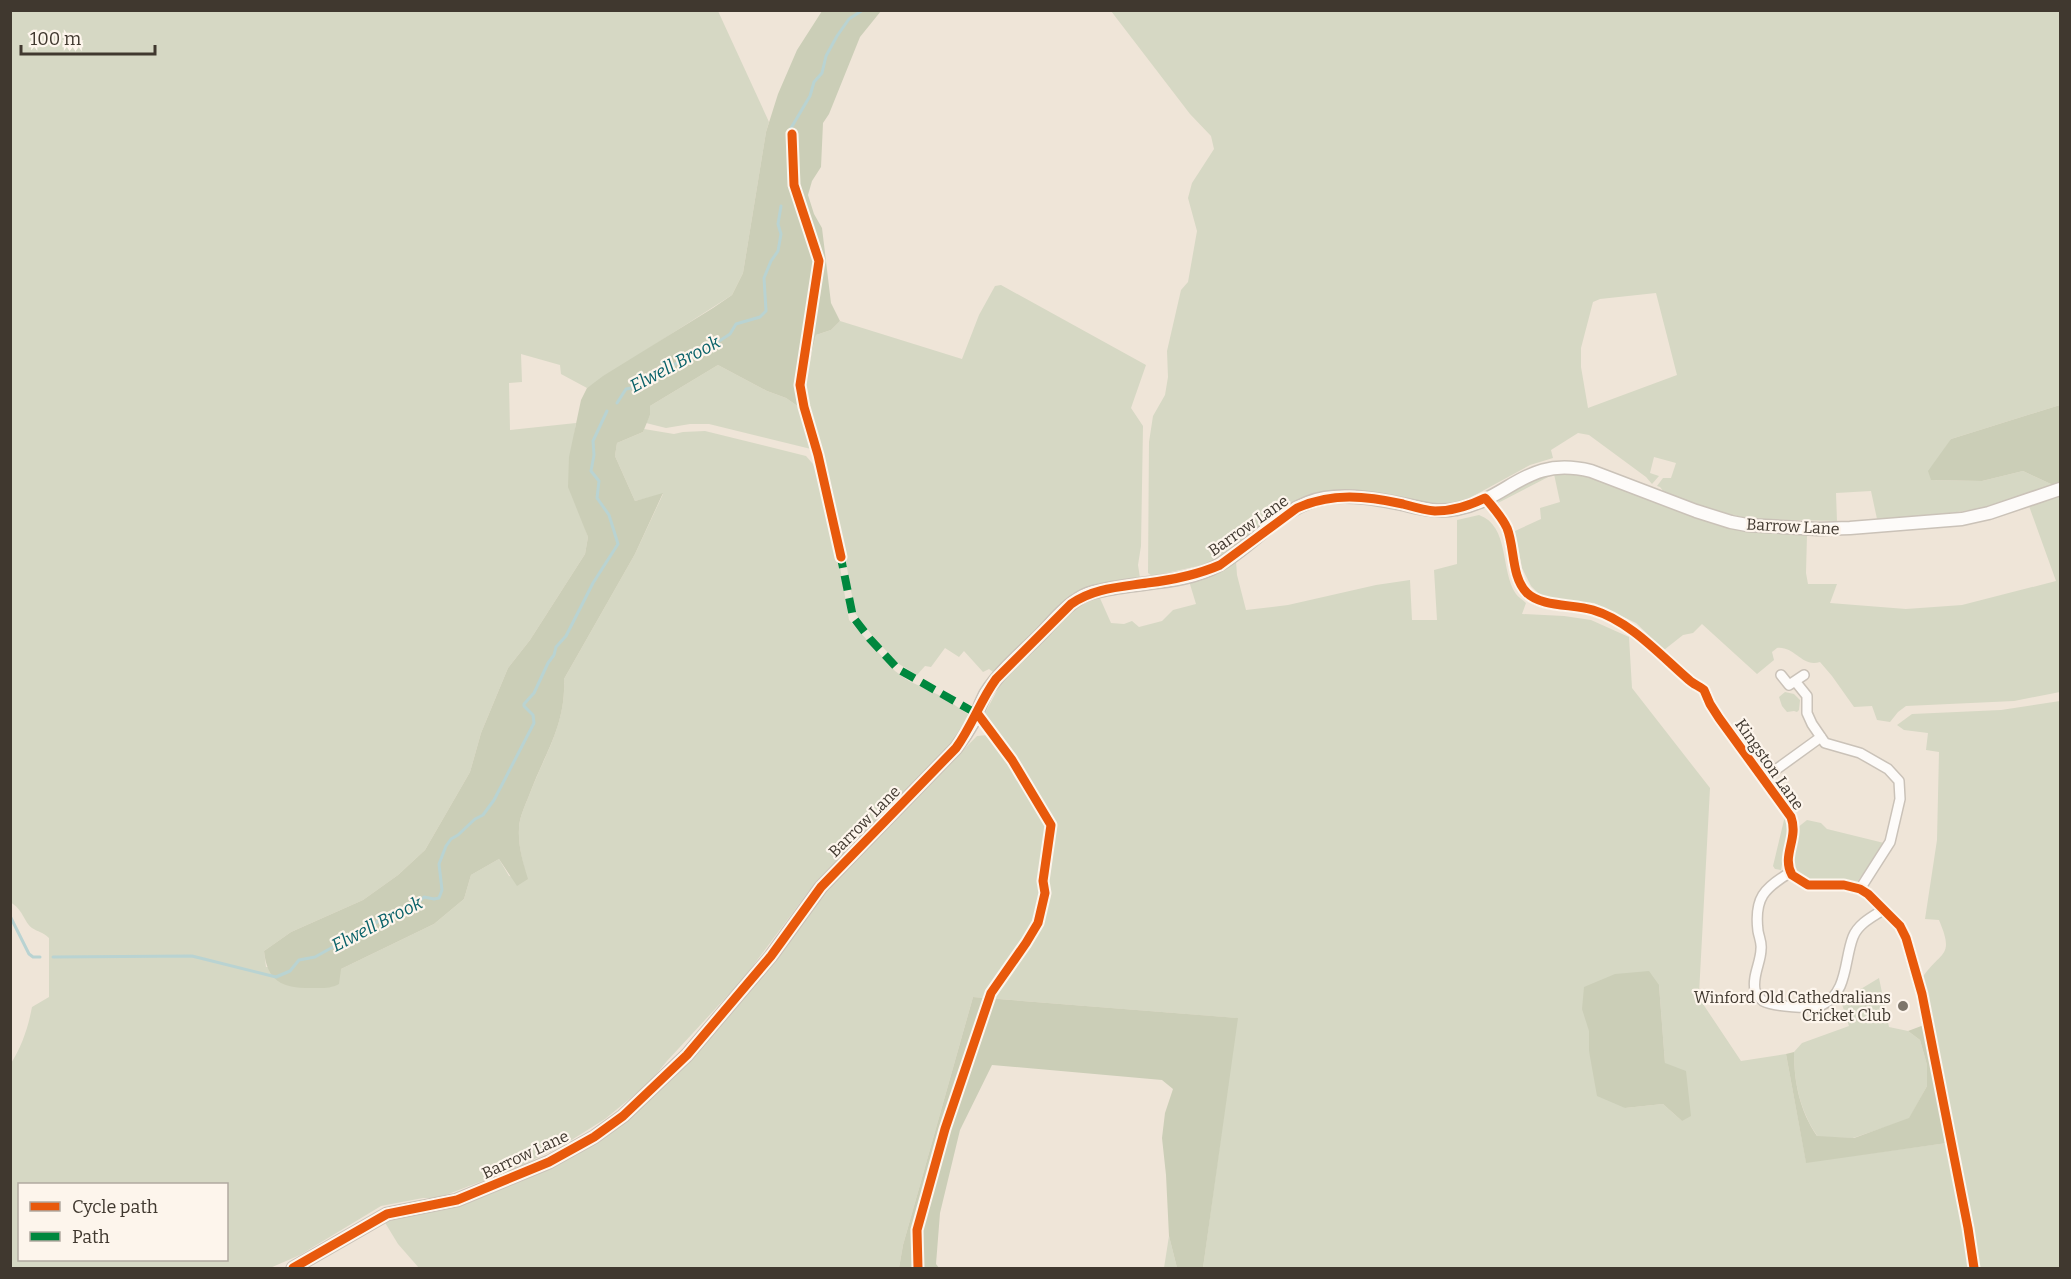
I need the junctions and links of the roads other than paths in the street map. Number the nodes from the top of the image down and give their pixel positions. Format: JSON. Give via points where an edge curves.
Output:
{"nodes":[{"id":1,"x":2061,"y":489,"type":"edge"},
{"id":2,"x":1485,"y":498,"type":"junction"},
{"id":3,"x":1781,"y":675,"type":"dead end"},
{"id":4,"x":1816,"y":694,"type":"dead end"},
{"id":5,"x":1807,"y":701,"type":"junction"},
{"id":6,"x":1821,"y":737,"type":"junction"},
{"id":7,"x":1763,"y":779,"type":"junction"},
{"id":8,"x":1791,"y":872,"type":"junction"},
{"id":9,"x":1860,"y":889,"type":"junction"},
{"id":10,"x":1884,"y":910,"type":"junction"},
{"id":11,"x":293,"y":1269,"type":"edge"},
{"id":12,"x":1974,"y":1269,"type":"edge"}],
"edges":[{"from":1,"to":2,"type":"main road","name":"Barrow Lane","via":[[1962,519],[1832,529],[1731,522],[1591,471],[1563,466],[1534,473]]},
{"from":2,"to":7,"type":"street","name":"Kingston Lane","via":[[1506,528],[1518,575],[1528,594],[1544,603],[1595,610],[1631,630],[1704,690]]},
{"from":2,"to":11,"type":"main road","name":"Barrow Lane","via":[[1464,507],[1436,511],[1368,498],[1323,498],[1297,507],[1207,571],[1080,598],[996,680],[956,748],[821,887],[771,956],[687,1055],[631,1110],[549,1162],[458,1200],[387,1214]]},
{"from":3,"to":5,"type":"street","via":[[1789,685],[1800,678]]},
{"from":4,"to":5,"type":"street"},
{"from":5,"to":6,"type":"street","via":[[1807,713]]},
{"from":6,"to":7,"type":"street"},
{"from":6,"to":9,"type":"street","via":[[1830,745],[1860,753],[1880,764],[1899,781],[1900,800],[1890,842]]},
{"from":7,"to":8,"type":"street","name":"Kingston Lane","via":[[1795,827],[1788,861]]},
{"from":8,"to":9,"type":"street","via":[[1808,885]]},
{"from":8,"to":10,"type":"street","via":[[1771,884],[1759,904],[1762,948],[1755,990],[1771,1004],[1810,1008],[1831,1000],[1840,987],[1853,935]]},
{"from":9,"to":10,"type":"street"},
{"from":10,"to":12,"type":"street","via":[[1906,938],[1919,984]]}]}
